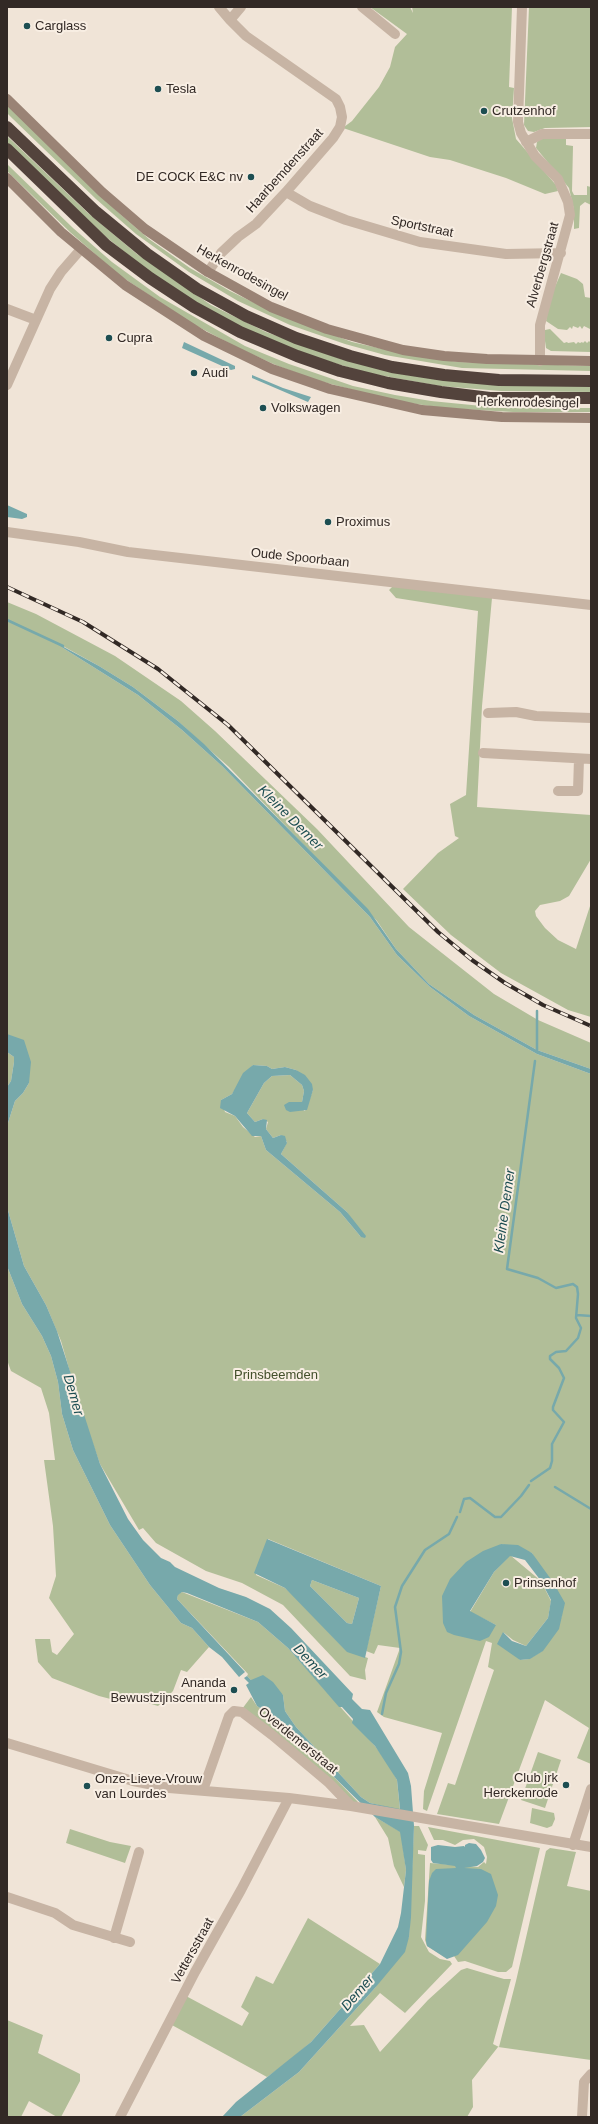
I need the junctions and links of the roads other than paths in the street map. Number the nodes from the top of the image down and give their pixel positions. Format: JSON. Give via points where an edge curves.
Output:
{"nodes":[{"id":1,"x":219,"y":7,"type":"edge"},
{"id":2,"x":241,"y":7,"type":"edge"},
{"id":3,"x":362,"y":7,"type":"edge"},
{"id":4,"x":522,"y":7,"type":"edge"},
{"id":5,"x":230,"y":20,"type":"junction"},
{"id":6,"x":395,"y":34,"type":"dead end"},
{"id":7,"x":7,"y":99,"type":"edge"},
{"id":8,"x":7,"y":127,"type":"edge"},
{"id":9,"x":591,"y":134,"type":"edge"},
{"id":10,"x":526,"y":142,"type":"junction"},
{"id":11,"x":7,"y":149,"type":"edge"},
{"id":12,"x":7,"y":178,"type":"edge"},
{"id":13,"x":286,"y":192,"type":"junction"},
{"id":14,"x":81,"y":249,"type":"junction"},
{"id":15,"x":561,"y":253,"type":"junction"},
{"id":16,"x":208,"y":272,"type":"junction"},
{"id":17,"x":7,"y":309,"type":"edge"},
{"id":18,"x":36,"y":320,"type":"junction"},
{"id":19,"x":540,"y":361,"type":"junction"},
{"id":20,"x":591,"y":361,"type":"edge"},
{"id":21,"x":591,"y":381,"type":"edge"},
{"id":22,"x":7,"y":386,"type":"edge"},
{"id":23,"x":591,"y":398,"type":"edge"},
{"id":24,"x":591,"y":418,"type":"edge"},
{"id":25,"x":7,"y":532,"type":"edge"},
{"id":26,"x":591,"y":605,"type":"edge"},
{"id":27,"x":488,"y":712,"type":"dead end"},
{"id":28,"x":591,"y":718,"type":"edge"},
{"id":29,"x":483,"y":754,"type":"dead end"},
{"id":30,"x":579,"y":759,"type":"junction"},
{"id":31,"x":591,"y":759,"type":"edge"},
{"id":32,"x":558,"y":791,"type":"dead end"},
{"id":33,"x":7,"y":1743,"type":"edge"},
{"id":34,"x":591,"y":1789,"type":"edge"},
{"id":35,"x":203,"y":1790,"type":"junction"},
{"id":36,"x":289,"y":1798,"type":"junction"},
{"id":37,"x":351,"y":1806,"type":"junction"},
{"id":38,"x":573,"y":1845,"type":"junction"},
{"id":39,"x":591,"y":1847,"type":"edge"},
{"id":40,"x":140,"y":1852,"type":"dead end"},
{"id":41,"x":7,"y":1897,"type":"edge"},
{"id":42,"x":114,"y":1938,"type":"junction"},
{"id":43,"x":130,"y":1942,"type":"dead end"},
{"id":44,"x":591,"y":2074,"type":"edge"},
{"id":45,"x":120,"y":2117,"type":"edge"},
{"id":46,"x":582,"y":2117,"type":"edge"}],
"edges":[{"from":1,"to":5,"type":"street","name":"Haarbemdenstraat"},
{"from":2,"to":5,"type":"street"},
{"from":3,"to":6,"type":"street"},
{"from":4,"to":10,"type":"street","name":"Alverbergstraat","via":[[518,122]]},
{"from":5,"to":13,"type":"street","name":"Haarbemdenstraat","via":[[246,36],[336,99],[340,107],[340,127]]},
{"from":7,"to":16,"type":"street","name":"Herkenrodesingel","via":[[102,192],[174,250]]},
{"from":8,"to":21,"type":"highway","name":"Herkenrodesingel","via":[[96,212],[147,254],[196,288],[246,316],[296,338],[392,367],[444,375],[500,380]]},
{"from":9,"to":10,"type":"street","via":[[542,134]]},
{"from":10,"to":15,"type":"street","name":"Alverbergstraat","via":[[535,156],[558,179],[568,202],[570,215]]},
{"from":11,"to":23,"type":"highway","name":"Herkenrodesingel","via":[[106,245],[137,269],[194,307],[254,338],[340,371],[396,384],[490,398]]},
{"from":12,"to":14,"type":"street","name":"Herkenrodesingel"},
{"from":13,"to":15,"type":"street","name":"Sportstraat","via":[[310,206],[346,220],[420,242],[506,254]]},
{"from":13,"to":16,"type":"street","name":"Haarbemdenstraat","via":[[256,224],[221,253]]},
{"from":14,"to":18,"type":"street","via":[[50,289]]},
{"from":14,"to":24,"type":"street","name":"Herkenrodesingel","via":[[125,285],[185,325],[246,358],[303,381],[360,398],[422,410],[502,417]]},
{"from":15,"to":19,"type":"street","name":"Alverbergstraat","via":[[540,325]]},
{"from":16,"to":19,"type":"street","name":"Herkenrodesingel","via":[[271,307],[327,329],[403,350],[444,356]]},
{"from":17,"to":18,"type":"street"},
{"from":18,"to":22,"type":"street"},
{"from":19,"to":20,"type":"street","name":"Herkenrodesingel"},
{"from":25,"to":26,"type":"street","name":"Oude Spoorbaan","via":[[80,542],[128,552]]},
{"from":27,"to":28,"type":"street"},
{"from":29,"to":30,"type":"street"},
{"from":30,"to":31,"type":"street"},
{"from":30,"to":32,"type":"street","via":[[578,791]]},
{"from":33,"to":35,"type":"street","via":[[133,1782]]},
{"from":34,"to":38,"type":"street"},
{"from":35,"to":36,"type":"street"},
{"from":35,"to":37,"type":"street","name":"Overdemerstraat","via":[[229,1716],[234,1711],[242,1712],[272,1735],[329,1783]]},
{"from":36,"to":37,"type":"street"},
{"from":36,"to":45,"type":"street","name":"Vettersstraat"},
{"from":37,"to":38,"type":"street"},
{"from":38,"to":39,"type":"street"},
{"from":40,"to":42,"type":"street"},
{"from":41,"to":42,"type":"street","via":[[55,1913],[73,1925]]},
{"from":42,"to":43,"type":"street"},
{"from":44,"to":46,"type":"street","via":[[584,2082]]}]}
